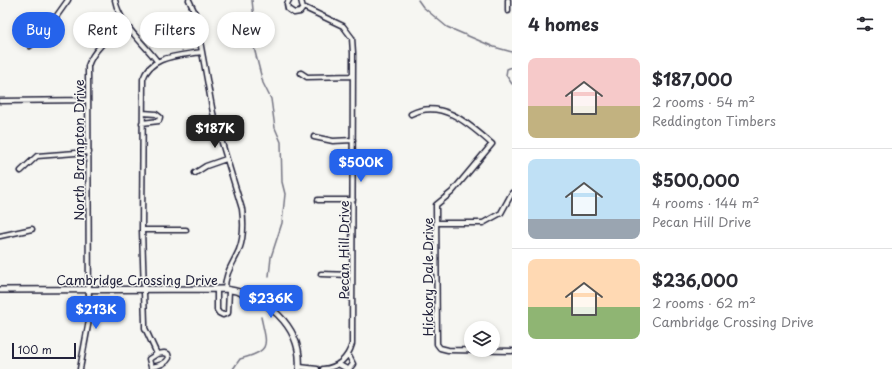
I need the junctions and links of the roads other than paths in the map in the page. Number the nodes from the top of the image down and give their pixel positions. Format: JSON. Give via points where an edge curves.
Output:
{"nodes":[{"id":1,"x":68,"y":0,"type":"edge"},
{"id":2,"x":115,"y":0,"type":"edge"},
{"id":3,"x":189,"y":0,"type":"edge"},
{"id":4,"x":289,"y":0,"type":"edge"},
{"id":5,"x":301,"y":0,"type":"edge"},
{"id":6,"x":508,"y":0,"type":"edge"},
{"id":7,"x":303,"y":7,"type":"junction"},
{"id":8,"x":508,"y":11,"type":"dead end"},
{"id":9,"x":59,"y":12,"type":"edge"},
{"id":10,"x":117,"y":12,"type":"edge"},
{"id":11,"x":132,"y":31,"type":"edge"},
{"id":12,"x":98,"y":48,"type":"edge"},
{"id":13,"x":201,"y":52,"type":"junction"},
{"id":14,"x":157,"y":61,"type":"junction"},
{"id":15,"x":301,"y":73,"type":"dead end"},
{"id":16,"x":353,"y":76,"type":"junction"},
{"id":17,"x":88,"y":100,"type":"junction"},
{"id":18,"x":0,"y":101,"type":"edge"},
{"id":19,"x":143,"y":113,"type":"junction"},
{"id":20,"x":411,"y":114,"type":"dead end"},
{"id":21,"x":142,"y":123,"type":"junction"},
{"id":22,"x":314,"y":137,"type":"dead end"},
{"id":23,"x":352,"y":140,"type":"junction"},
{"id":24,"x":89,"y":152,"type":"junction"},
{"id":25,"x":226,"y":158,"type":"junction"},
{"id":26,"x":21,"y":171,"type":"dead end"},
{"id":27,"x":196,"y":173,"type":"dead end"},
{"id":28,"x":512,"y":193,"type":"edge"},
{"id":29,"x":318,"y":200,"type":"dead end"},
{"id":30,"x":353,"y":200,"type":"junction"},
{"id":31,"x":437,"y":223,"type":"junction"},
{"id":32,"x":32,"y":230,"type":"dead end"},
{"id":33,"x":142,"y":230,"type":"junction"},
{"id":34,"x":186,"y":230,"type":"dead end"},
{"id":35,"x":0,"y":236,"type":"edge"},
{"id":36,"x":321,"y":274,"type":"dead end"},
{"id":37,"x":352,"y":275,"type":"junction"},
{"id":38,"x":0,"y":290,"type":"edge"},
{"id":39,"x":88,"y":290,"type":"junction"},
{"id":40,"x":217,"y":290,"type":"junction"},
{"id":41,"x":227,"y":290,"type":"junction"},
{"id":42,"x":144,"y":291,"type":"junction"},
{"id":43,"x":512,"y":350,"type":"edge"},
{"id":44,"x":157,"y":354,"type":"junction"},
{"id":45,"x":348,"y":354,"type":"junction"},
{"id":46,"x":338,"y":364,"type":"junction"},
{"id":47,"x":300,"y":368,"type":"edge"},
{"id":48,"x":80,"y":369,"type":"edge"},
{"id":49,"x":317,"y":369,"type":"edge"},
{"id":50,"x":323,"y":369,"type":"edge"},
{"id":51,"x":348,"y":369,"type":"edge"}],
"edges":[{"from":1,"to":9,"type":"street"},
{"from":2,"to":10,"type":"street"},
{"from":3,"to":13,"type":"street","via":[[195,13]]},
{"from":4,"to":7,"type":"street","name":"Pecan Hill Drive","via":[[287,7],[292,13],[300,12]]},
{"from":5,"to":7,"type":"street"},
{"from":6,"to":8,"type":"street"},
{"from":7,"to":16,"type":"street","name":"Pecan Hill Drive","via":[[335,21],[350,34]]},
{"from":11,"to":14,"type":"street"},
{"from":12,"to":17,"type":"street","name":"North Brampton Drive","via":[[91,58],[88,70]]},
{"from":13,"to":14,"type":"street"},
{"from":13,"to":25,"type":"street","via":[[213,113]]},
{"from":14,"to":19,"type":"street","via":[[143,79]]},
{"from":15,"to":16,"type":"street","via":[[307,76]]},
{"from":16,"to":23,"type":"street","name":"Pecan Hill Drive"},
{"from":17,"to":18,"type":"street"},
{"from":17,"to":24,"type":"street","name":"North Brampton Drive"},
{"from":19,"to":21,"type":"street"},
{"from":19,"to":21,"type":"street","via":[[156,114],[160,117],[155,123]]},
{"from":20,"to":31,"type":"street","name":"Hickory Dale Drive","via":[[420,110],[450,112],[468,123],[492,144],[452,192],[436,205]]},
{"from":21,"to":33,"type":"street"},
{"from":22,"to":23,"type":"street","via":[[333,141]]},
{"from":23,"to":30,"type":"street","name":"Pecan Hill Drive"},
{"from":24,"to":26,"type":"street","via":[[37,156]]},
{"from":24,"to":39,"type":"street","name":"North Brampton Drive"},
{"from":25,"to":27,"type":"street"},
{"from":25,"to":41,"type":"street","via":[[244,223],[239,250],[226,273]]},
{"from":28,"to":31,"type":"street","via":[[501,213],[483,223]]},
{"from":29,"to":30,"type":"street"},
{"from":30,"to":37,"type":"street","name":"Pecan Hill Drive"},
{"from":31,"to":43,"type":"street","name":"Hickory Dale Drive","via":[[436,336],[440,348]]},
{"from":32,"to":35,"type":"street"},
{"from":33,"to":34,"type":"street"},
{"from":33,"to":42,"type":"street"},
{"from":36,"to":37,"type":"street"},
{"from":37,"to":45,"type":"street","name":"Pecan Hill Drive","via":[[352,335]]},
{"from":38,"to":39,"type":"street","name":"Cambridge Crossing Drive"},
{"from":39,"to":42,"type":"street","name":"Cambridge Crossing Drive"},
{"from":39,"to":48,"type":"street","name":"North Brampton Drive","via":[[88,325]]},
{"from":40,"to":41,"type":"street","name":"Cambridge Crossing Drive"},
{"from":40,"to":41,"type":"street","via":[[217,310],[223,315],[228,313]]},
{"from":40,"to":42,"type":"street","name":"Cambridge Crossing Drive"},
{"from":41,"to":47,"type":"street","name":"Cambridge Crossing Drive","via":[[238,291],[265,303],[279,316],[294,338]]},
{"from":42,"to":44,"type":"street","via":[[145,328]]},
{"from":44,"to":44,"type":"street","via":[[149,359],[151,367],[168,361],[168,354]]},
{"from":45,"to":46,"type":"street"},
{"from":45,"to":51,"type":"street","name":"Pecan Hill Drive","via":[[353,364]]},
{"from":46,"to":50,"type":"street"},
{"from":46,"to":51,"type":"street","name":"Pecan Hill Drive"},
{"from":47,"to":49,"type":"street"}]}
